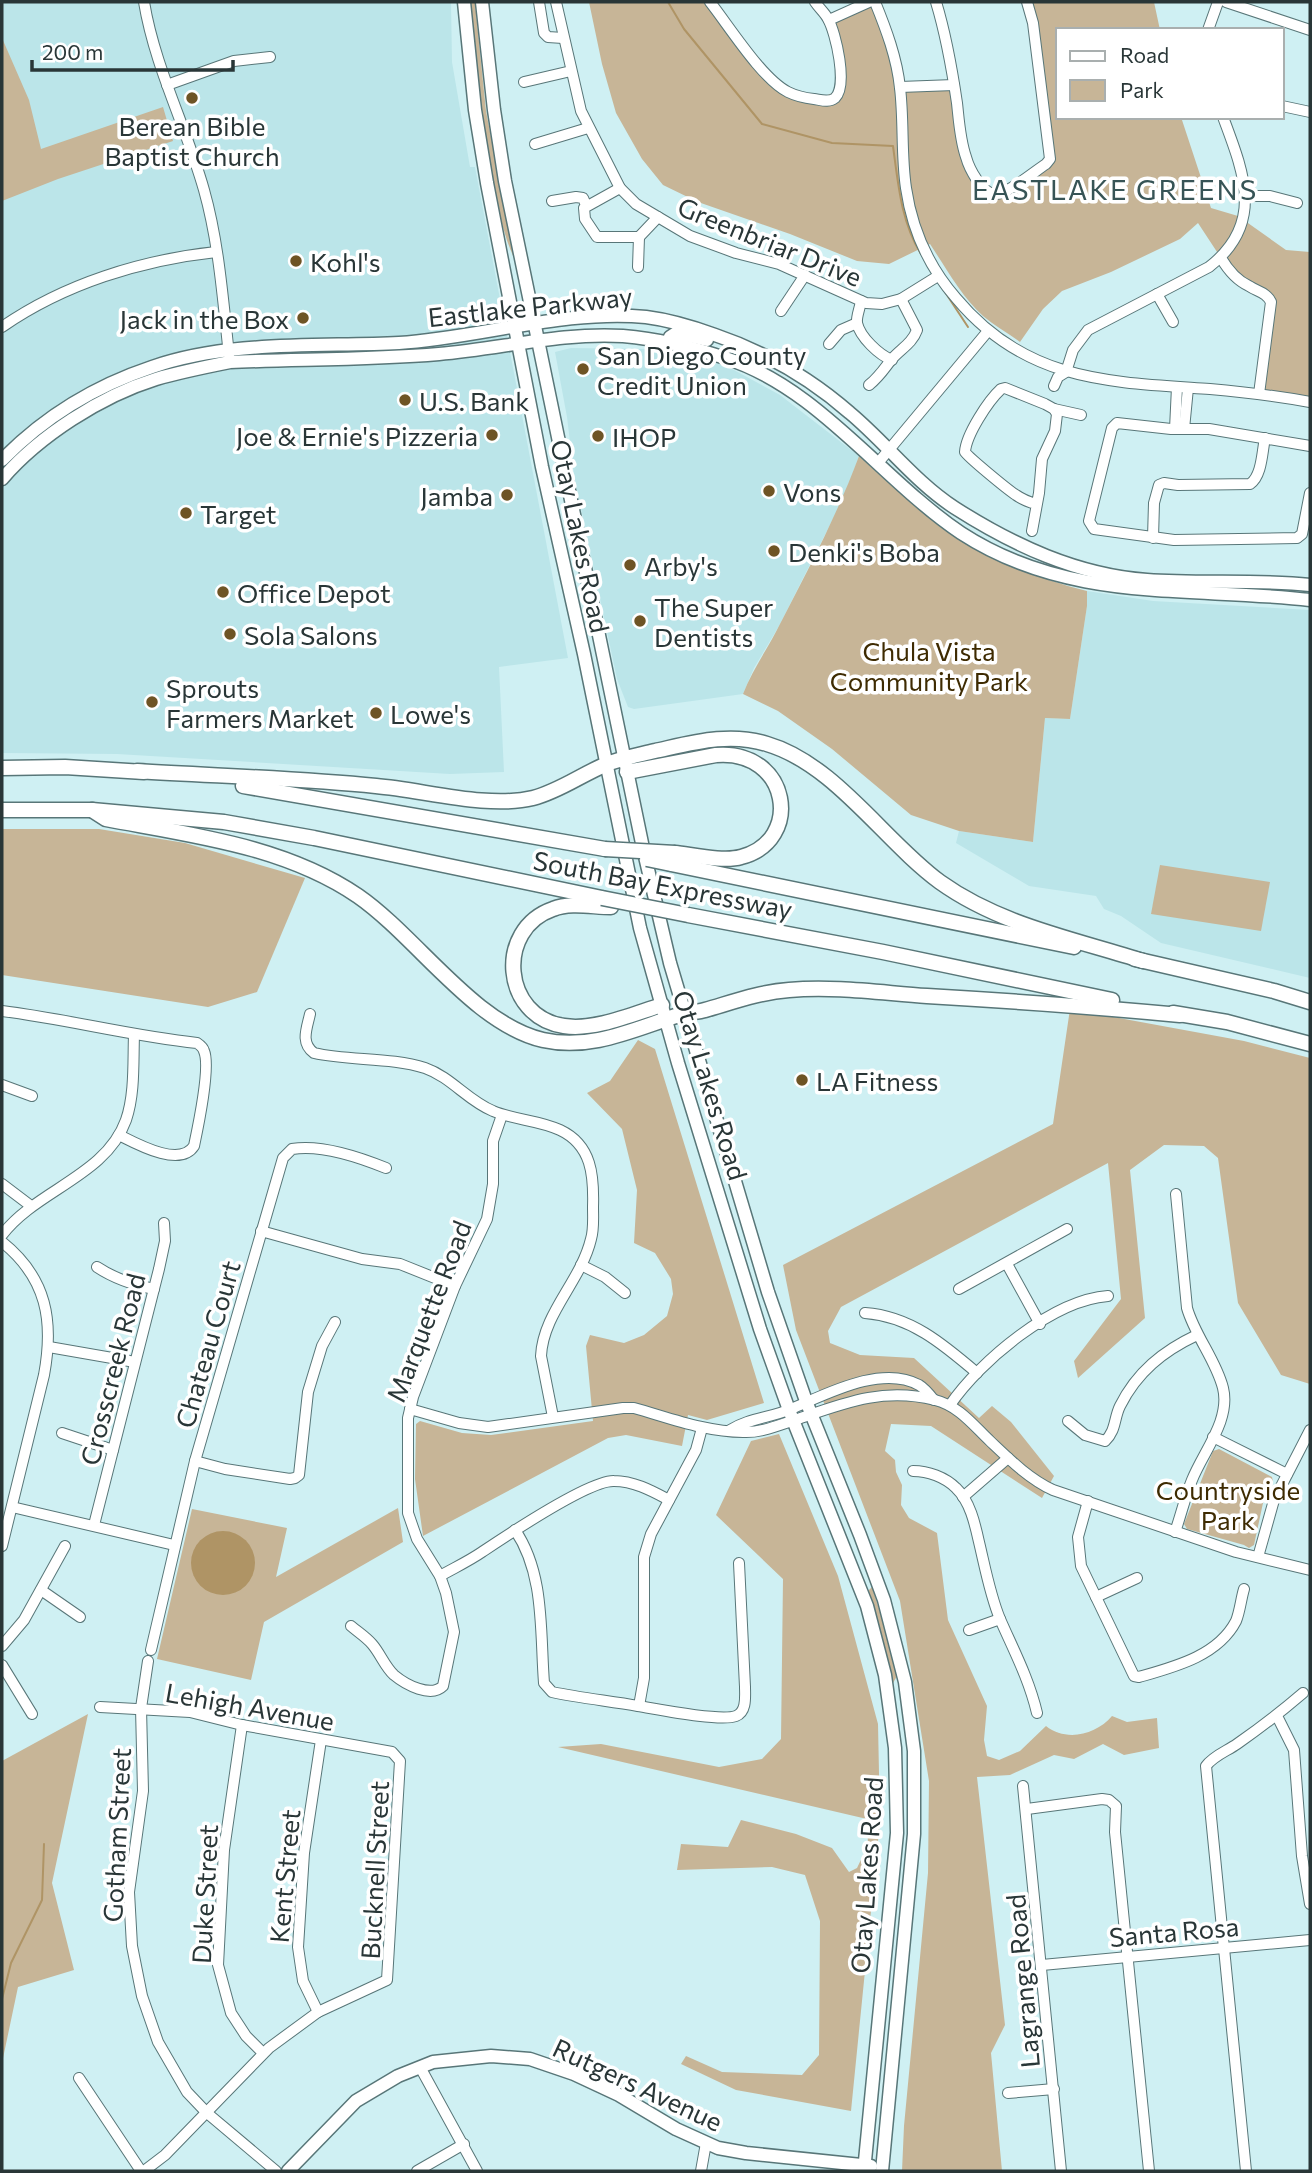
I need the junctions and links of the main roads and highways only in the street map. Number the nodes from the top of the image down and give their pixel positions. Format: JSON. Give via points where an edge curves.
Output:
{"nodes":[{"id":1,"x":464,"y":2,"type":"edge"},
{"id":2,"x":482,"y":2,"type":"edge"},
{"id":3,"x":536,"y":324,"type":"junction"},
{"id":4,"x":516,"y":327,"type":"junction"},
{"id":5,"x":540,"y":341,"type":"junction"},
{"id":6,"x":668,"y":342,"type":"junction"},
{"id":7,"x":518,"y":345,"type":"junction"},
{"id":8,"x":229,"y":356,"type":"junction"},
{"id":9,"x":768,"y":357,"type":"junction"},
{"id":10,"x":2,"y":460,"type":"edge"},
{"id":11,"x":2,"y":479,"type":"edge"},
{"id":12,"x":1125,"y":577,"type":"junction"},
{"id":13,"x":1094,"y":584,"type":"junction"},
{"id":14,"x":1310,"y":585,"type":"edge"},
{"id":15,"x":1310,"y":600,"type":"edge"},
{"id":16,"x":606,"y":764,"type":"junction"},
{"id":17,"x":625,"y":765,"type":"junction"},
{"id":18,"x":2,"y":768,"type":"edge"},
{"id":19,"x":137,"y":771,"type":"junction"},
{"id":20,"x":2,"y":810,"type":"edge"},
{"id":21,"x":92,"y":810,"type":"junction"},
{"id":22,"x":673,"y":859,"type":"junction"},
{"id":23,"x":607,"y":903,"type":"junction"},
{"id":24,"x":1143,"y":961,"type":"junction"},
{"id":25,"x":1310,"y":1002,"type":"edge"},
{"id":26,"x":662,"y":1005,"type":"junction"},
{"id":27,"x":685,"y":1013,"type":"junction"},
{"id":28,"x":1180,"y":1015,"type":"junction"},
{"id":29,"x":667,"y":1020,"type":"junction"},
{"id":30,"x":1310,"y":1044,"type":"edge"},
{"id":31,"x":890,"y":1906,"type":"junction"},
{"id":32,"x":900,"y":1986,"type":"junction"},
{"id":33,"x":864,"y":2168,"type":"edge"},
{"id":34,"x":882,"y":2169,"type":"edge"},
{"id":35,"x":288,"y":2171,"type":"edge"}],
"edges":[{"from":1,"to":4,"type":"main road","name":"Otay Lakes Road","via":[[475,110]]},
{"from":2,"to":3,"type":"main road","name":"Otay Lakes Road","via":[[499,145]]},
{"from":3,"to":4,"type":"main road","name":"Eastlake Parkway"},
{"from":3,"to":5,"type":"main road","name":"Otay Lakes Road"},
{"from":3,"to":9,"type":"main road","name":"Eastlake Parkway","via":[[645,317],[717,335]]},
{"from":4,"to":7,"type":"main road","name":"Otay Lakes Road"},
{"from":4,"to":8,"type":"main road","name":"Eastlake Parkway","via":[[462,336]]},
{"from":5,"to":6,"type":"main road","name":"Eastlake Parkway","via":[[622,336]]},
{"from":5,"to":7,"type":"main road","name":"Eastlake Parkway"},
{"from":5,"to":17,"type":"main road","name":"Otay Lakes Road"},
{"from":6,"to":9,"type":"main road","via":[[673,334],[680,334]]},
{"from":6,"to":13,"type":"main road","name":"Eastlake Parkway","via":[[763,373],[826,417],[929,509],[985,547]]},
{"from":7,"to":8,"type":"main road","name":"Eastlake Parkway","via":[[391,357]]},
{"from":7,"to":16,"type":"main road","name":"Otay Lakes Road"},
{"from":8,"to":10,"type":"main road","name":"Eastlake Parkway","via":[[172,361],[106,384],[51,417]]},
{"from":8,"to":11,"type":"main road","name":"Eastlake Parkway","via":[[116,396],[36,445]]},
{"from":9,"to":12,"type":"main road","name":"Eastlake Parkway","via":[[851,413],[952,506],[1026,548]]},
{"from":12,"to":13,"type":"main road"},
{"from":12,"to":14,"type":"main road","name":"Eastlake Parkway"},
{"from":13,"to":15,"type":"main road","name":"Eastlake Parkway"},
{"from":16,"to":17,"type":"highway"},
{"from":16,"to":19,"type":"highway","via":[[547,793],[503,801],[376,786]]},
{"from":16,"to":26,"type":"main road","name":"Otay Lakes Road","via":[[640,928]]},
{"from":17,"to":22,"type":"highway","via":[[729,755],[757,763],[774,781],[780,799],[779,818],[758,849],[735,858]]},
{"from":17,"to":24,"type":"highway","via":[[717,738],[776,747],[819,771],[918,865],[966,899],[1013,920]]},
{"from":17,"to":27,"type":"main road","name":"Otay Lakes Road"},
{"from":18,"to":19,"type":"highway","name":"South Bay Expressway"},
{"from":19,"to":22,"type":"highway","name":"South Bay Expressway","bridge":true},
{"from":20,"to":21,"type":"highway","name":"South Bay Expressway"},
{"from":21,"to":23,"type":"highway","name":"South Bay Expressway","via":[[264,828]]},
{"from":21,"to":29,"type":"highway","via":[[106,819],[267,854],[330,880],[382,915],[484,1010],[523,1034],[582,1043]]},
{"from":22,"to":24,"type":"highway","name":"South Bay Expressway"},
{"from":23,"to":26,"type":"highway","via":[[566,906],[531,922],[513,957],[513,977],[520,995],[541,1018],[565,1026],[623,1018]]},
{"from":23,"to":28,"type":"highway","name":"South Bay Expressway","bridge":true,"via":[[916,958]]},
{"from":24,"to":25,"type":"highway","name":"South Bay Expressway"},
{"from":26,"to":29,"type":"main road","name":"Otay Lakes Road"},
{"from":27,"to":28,"type":"highway","via":[[759,994],[811,989],[1060,1003]]},
{"from":27,"to":29,"type":"highway"},
{"from":27,"to":32,"type":"main road","name":"Otay Lakes Road","via":[[752,1241],[806,1401],[884,1600],[905,1682],[915,1802]]},
{"from":28,"to":30,"type":"highway","name":"South Bay Expressway"},
{"from":29,"to":31,"type":"main road","name":"Otay Lakes Road","via":[[756,1317],[867,1606],[886,1675],[898,1802]]},
{"from":31,"to":32,"type":"main road","via":[[896,1914],[893,1952]]},
{"from":31,"to":33,"type":"main road","name":"Otay Lakes Road"},
{"from":32,"to":34,"type":"main road","name":"Otay Lakes Road"},
{"from":33,"to":34,"type":"main road","name":"Rutgers Avenue"},
{"from":33,"to":35,"type":"main road","name":"Rutgers Avenue","via":[[746,2153],[706,2143],[600,2086],[537,2061],[491,2056],[433,2062],[398,2076],[356,2101]]}]}
